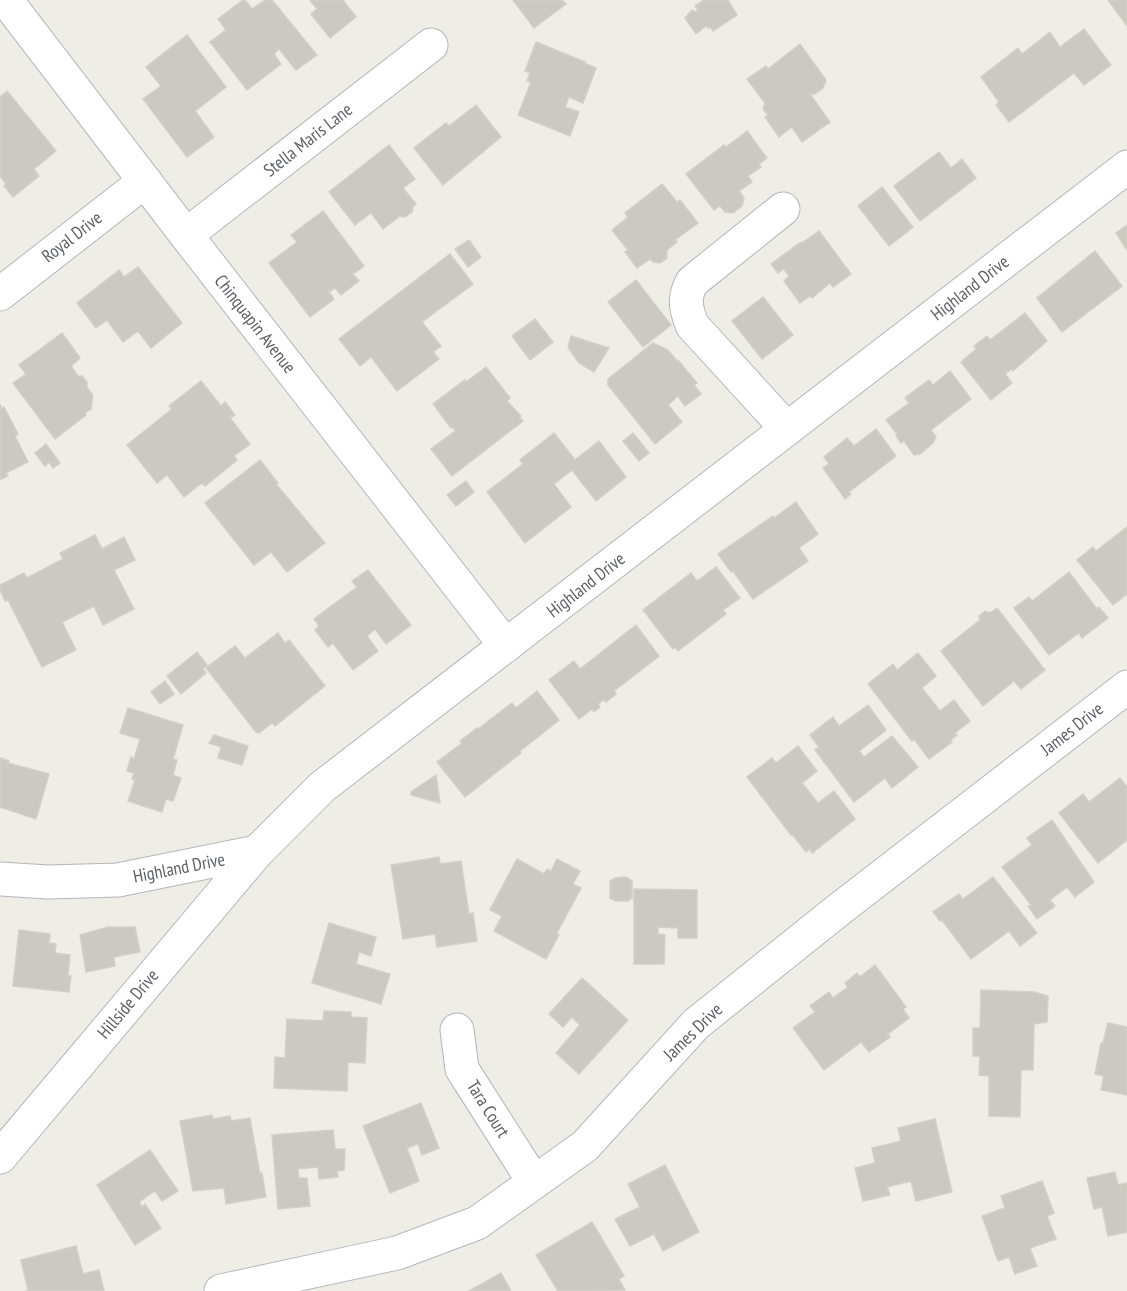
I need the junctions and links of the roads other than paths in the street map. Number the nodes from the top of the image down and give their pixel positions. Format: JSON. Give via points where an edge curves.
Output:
{"nodes":[{"id":1,"x":6,"y":0,"type":"edge"},
{"id":2,"x":431,"y":45,"type":"dead end"},
{"id":3,"x":1127,"y":167,"type":"edge"},
{"id":4,"x":145,"y":181,"type":"junction"},
{"id":5,"x":783,"y":209,"type":"dead end"},
{"id":6,"x":186,"y":235,"type":"junction"},
{"id":7,"x":0,"y":294,"type":"edge"},
{"id":8,"x":787,"y":429,"type":"junction"},
{"id":9,"x":506,"y":646,"type":"junction"},
{"id":10,"x":1127,"y":687,"type":"edge"},
{"id":11,"x":257,"y":852,"type":"junction"},
{"id":12,"x":0,"y":879,"type":"edge"},
{"id":13,"x":457,"y":1030,"type":"dead end"},
{"id":14,"x":0,"y":1157,"type":"edge"},
{"id":15,"x":534,"y":1182,"type":"junction"},
{"id":16,"x":221,"y":1291,"type":"edge"}],
"edges":[{"from":1,"to":4,"type":"street","name":"Chinquapin Avenue"},
{"from":2,"to":6,"type":"street","name":"Stella Maris Lane"},
{"from":3,"to":8,"type":"street","name":"Highland Drive"},
{"from":4,"to":6,"type":"street","name":"Chinquapin Avenue"},
{"from":4,"to":7,"type":"street","name":"Royal Drive"},
{"from":5,"to":8,"type":"street","via":[[692,282],[685,307],[692,325]]},
{"from":6,"to":9,"type":"street","name":"Chinquapin Avenue"},
{"from":8,"to":9,"type":"street","name":"Highland Drive"},
{"from":9,"to":11,"type":"street","name":"Highland Drive","via":[[322,787]]},
{"from":10,"to":15,"type":"street","name":"James Drive","via":[[696,1024],[585,1146]]},
{"from":11,"to":12,"type":"street","name":"Highland Drive","via":[[118,880]]},
{"from":11,"to":14,"type":"street","name":"Hillside Drive"},
{"from":13,"to":15,"type":"street","name":"Tara Court","via":[[462,1069]]},
{"from":15,"to":16,"type":"street","name":"James Drive","via":[[477,1223],[397,1253]]}]}
